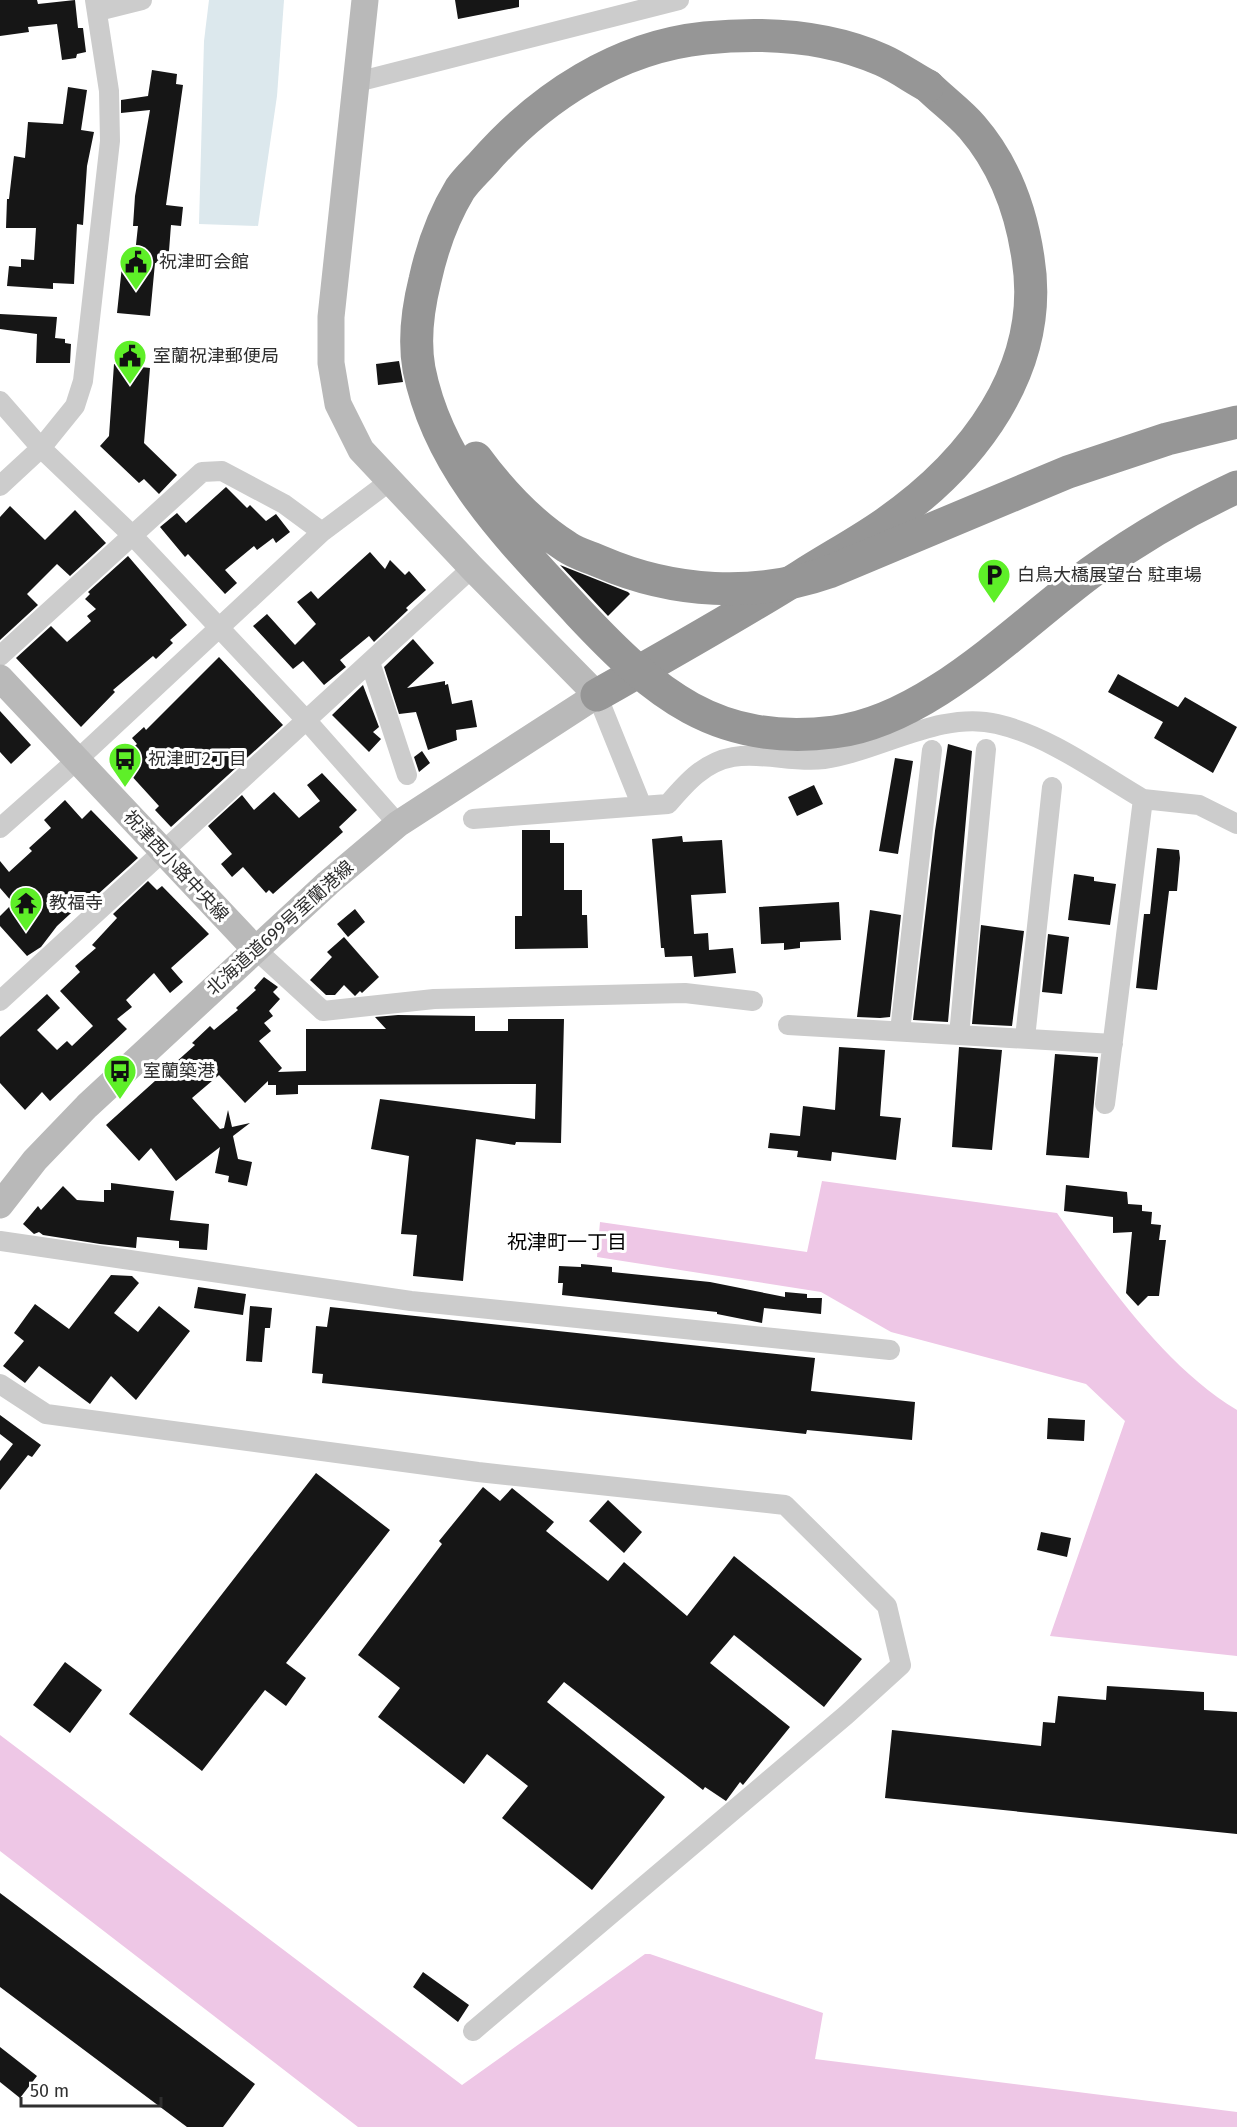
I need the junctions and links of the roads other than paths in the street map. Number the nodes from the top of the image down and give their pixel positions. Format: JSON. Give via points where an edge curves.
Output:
{"nodes":[{"id":1,"x":142,"y":0,"type":"edge"},
{"id":2,"x":365,"y":0,"type":"edge"},
{"id":3,"x":679,"y":0,"type":"edge"},
{"id":4,"x":96,"y":6,"type":"edge"},
{"id":5,"x":357,"y":81,"type":"junction"},
{"id":6,"x":924,"y":98,"type":"junction"},
{"id":7,"x":0,"y":401,"type":"edge"},
{"id":8,"x":1237,"y":422,"type":"edge"},
{"id":9,"x":41,"y":448,"type":"junction"},
{"id":10,"x":390,"y":481,"type":"junction"},
{"id":11,"x":0,"y":486,"type":"edge"},
{"id":12,"x":1237,"y":487,"type":"edge"},
{"id":13,"x":322,"y":532,"type":"junction"},
{"id":14,"x":132,"y":535,"type":"junction"},
{"id":15,"x":471,"y":568,"type":"junction"},
{"id":16,"x":219,"y":629,"type":"junction"},
{"id":17,"x":0,"y":656,"type":"edge"},
{"id":18,"x":370,"y":662,"type":"junction"},
{"id":19,"x":0,"y":678,"type":"edge"},
{"id":20,"x":597,"y":695,"type":"junction"},
{"id":21,"x":307,"y":722,"type":"junction"},
{"id":22,"x":987,"y":749,"type":"dead end"},
{"id":23,"x":932,"y":750,"type":"dead end"},
{"id":24,"x":77,"y":760,"type":"junction"},
{"id":25,"x":407,"y":775,"type":"dead end"},
{"id":26,"x":1052,"y":787,"type":"dead end"},
{"id":27,"x":1143,"y":799,"type":"junction"},
{"id":28,"x":642,"y":804,"type":"junction"},
{"id":29,"x":473,"y":819,"type":"dead end"},
{"id":30,"x":398,"y":824,"type":"junction"},
{"id":31,"x":1237,"y":824,"type":"edge"},
{"id":32,"x":0,"y":828,"type":"edge"},
{"id":33,"x":162,"y":852,"type":"junction"},
{"id":34,"x":255,"y":949,"type":"junction"},
{"id":35,"x":0,"y":1001,"type":"edge"},
{"id":36,"x":753,"y":1001,"type":"dead end"},
{"id":37,"x":788,"y":1025,"type":"dead end"},
{"id":38,"x":900,"y":1031,"type":"junction"},
{"id":39,"x":959,"y":1035,"type":"junction"},
{"id":40,"x":1024,"y":1038,"type":"junction"},
{"id":41,"x":1113,"y":1044,"type":"junction"},
{"id":42,"x":1105,"y":1104,"type":"dead end"},
{"id":43,"x":0,"y":1205,"type":"edge"},
{"id":44,"x":0,"y":1241,"type":"edge"},
{"id":45,"x":890,"y":1350,"type":"dead end"},
{"id":46,"x":0,"y":1383,"type":"edge"},
{"id":47,"x":473,"y":2031,"type":"dead end"}],
"edges":[{"from":1,"to":4,"type":"street"},
{"from":2,"to":5,"type":"main road"},
{"from":3,"to":5,"type":"street"},
{"from":4,"to":9,"type":"street","via":[[109,91],[110,141],[83,381],[75,406]]},
{"from":5,"to":10,"type":"main road","via":[[331,317],[331,363],[338,404],[361,450]]},
{"from":6,"to":8,"type":"highway","bridge":true,"via":[[836,64],[801,57],[720,56],[639,75],[585,100],[535,136],[468,214],[452,252],[440,300],[436,345],[452,412],[474,456],[502,492],[568,548],[616,569],[686,586],[764,588],[798,583],[829,572],[1068,472]]},
{"from":6,"to":12,"type":"highway","bridge":true,"via":[[882,60],[825,42],[779,36],[704,38],[650,50],[587,75],[524,119],[461,188],[434,243],[418,307],[418,366],[435,426],[461,474],[491,517],[654,687],[726,725],[812,734],[837,732],[901,712],[944,687],[1132,544]]},
{"from":6,"to":20,"type":"highway","via":[[972,127],[1005,176],[1024,229],[1032,284],[1025,349],[999,407],[973,444],[932,487],[886,523],[739,615]]},
{"from":7,"to":9,"type":"street"},
{"from":9,"to":11,"type":"street"},
{"from":9,"to":14,"type":"street"},
{"from":10,"to":13,"type":"street"},
{"from":10,"to":15,"type":"main road"},
{"from":13,"to":14,"type":"street","via":[[284,504],[222,471],[202,472]]},
{"from":13,"to":16,"type":"street"},
{"from":14,"to":16,"type":"street"},
{"from":14,"to":17,"type":"street"},
{"from":15,"to":18,"type":"street"},
{"from":15,"to":20,"type":"main road"},
{"from":16,"to":21,"type":"street"},
{"from":16,"to":24,"type":"street"},
{"from":18,"to":21,"type":"street"},
{"from":18,"to":25,"type":"street"},
{"from":19,"to":24,"type":"main road","name":"祝津西小路中央線"},
{"from":20,"to":28,"type":"street"},
{"from":20,"to":30,"type":"main road","name":"北海道道699号室蘭港線"},
{"from":21,"to":30,"type":"street"},
{"from":21,"to":33,"type":"street"},
{"from":22,"to":39,"type":"street"},
{"from":23,"to":38,"type":"street"},
{"from":24,"to":32,"type":"street"},
{"from":24,"to":33,"type":"main road","name":"祝津西小路中央線"},
{"from":26,"to":40,"type":"street"},
{"from":27,"to":28,"type":"street","via":[[1030,734],[997,723],[972,721],[941,725],[864,751],[823,759],[733,757],[703,768],[668,804]]},
{"from":27,"to":31,"type":"street","via":[[1199,805]]},
{"from":27,"to":41,"type":"street"},
{"from":28,"to":29,"type":"street"},
{"from":30,"to":34,"type":"main road","name":"北海道道699号室蘭港線"},
{"from":33,"to":34,"type":"main road","name":"祝津西小路中央線"},
{"from":33,"to":35,"type":"street"},
{"from":34,"to":36,"type":"street","via":[[323,1011],[434,999],[685,993]]},
{"from":34,"to":43,"type":"main road","name":"北海道道699号室蘭港線","via":[[87,1106],[35,1160]]},
{"from":37,"to":38,"type":"street"},
{"from":38,"to":39,"type":"street"},
{"from":39,"to":40,"type":"street"},
{"from":40,"to":41,"type":"street"},
{"from":41,"to":42,"type":"street"},
{"from":44,"to":45,"type":"street","via":[[411,1301]]},
{"from":46,"to":47,"type":"street","via":[[46,1414],[478,1472],[785,1505],[887,1606],[901,1665]]}]}
